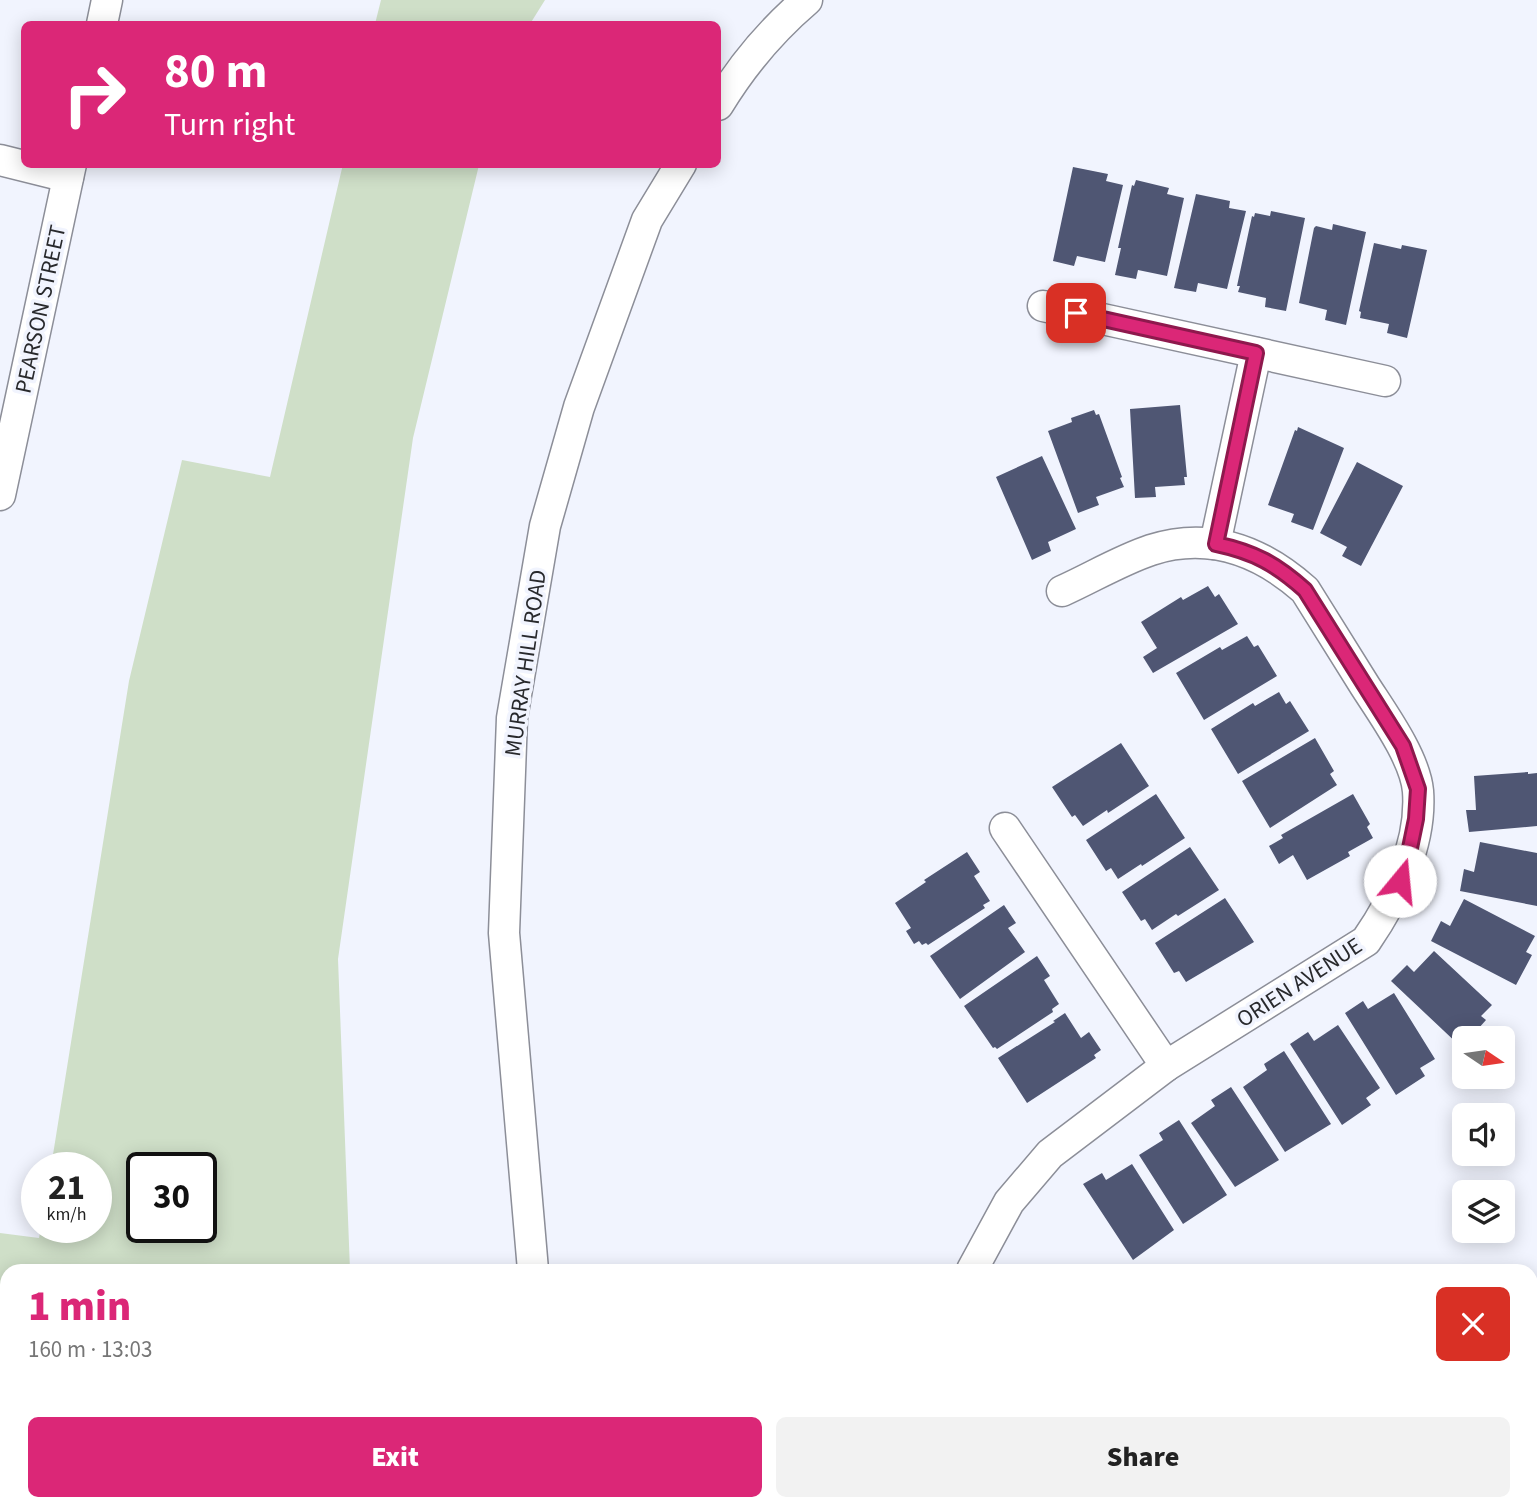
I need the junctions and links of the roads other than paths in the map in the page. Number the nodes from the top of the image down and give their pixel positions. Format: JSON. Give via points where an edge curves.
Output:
{"nodes":[{"id":1,"x":107,"y":0,"type":"edge"},
{"id":2,"x":807,"y":0,"type":"edge"},
{"id":3,"x":103,"y":21,"type":"edge"},
{"id":4,"x":721,"y":100,"type":"edge"},
{"id":5,"x":0,"y":160,"type":"edge"},
{"id":6,"x":21,"y":163,"type":"edge"},
{"id":7,"x":50,"y":168,"type":"edge"},
{"id":8,"x":679,"y":168,"type":"edge"},
{"id":9,"x":69,"y":171,"type":"edge"},
{"id":10,"x":1043,"y":306,"type":"dead end"},
{"id":11,"x":1256,"y":353,"type":"junction"},
{"id":12,"x":1385,"y":381,"type":"dead end"},
{"id":13,"x":0,"y":495,"type":"edge"},
{"id":14,"x":1216,"y":544,"type":"junction"},
{"id":15,"x":1062,"y":591,"type":"dead end"},
{"id":16,"x":1005,"y":828,"type":"dead end"},
{"id":17,"x":1166,"y":1066,"type":"junction"},
{"id":18,"x":532,"y":1264,"type":"edge"},
{"id":19,"x":975,"y":1264,"type":"edge"}],
"edges":[{"from":1,"to":3,"type":"street"},
{"from":2,"to":4,"type":"street"},
{"from":5,"to":6,"type":"street"},
{"from":7,"to":9,"type":"street"},
{"from":8,"to":18,"type":"street","name":"MURRAY HILL ROAD","via":[[647,220],[579,407],[545,526],[512,718],[504,933]]},
{"from":9,"to":13,"type":"street","name":"PEARSON STREET"},
{"from":10,"to":11,"type":"street"},
{"from":11,"to":12,"type":"street"},
{"from":11,"to":14,"type":"street"},
{"from":14,"to":15,"type":"street","name":"ORIEN AVENUE","via":[[1171,545],[1149,551]]},
{"from":14,"to":17,"type":"street","name":"ORIEN AVENUE","via":[[1264,559],[1305,590],[1403,746],[1418,789],[1416,819],[1400,881],[1366,941]]},
{"from":16,"to":17,"type":"street"},
{"from":17,"to":19,"type":"street","name":"ORIEN AVENUE","via":[[1050,1154],[1009,1202]]}]}
